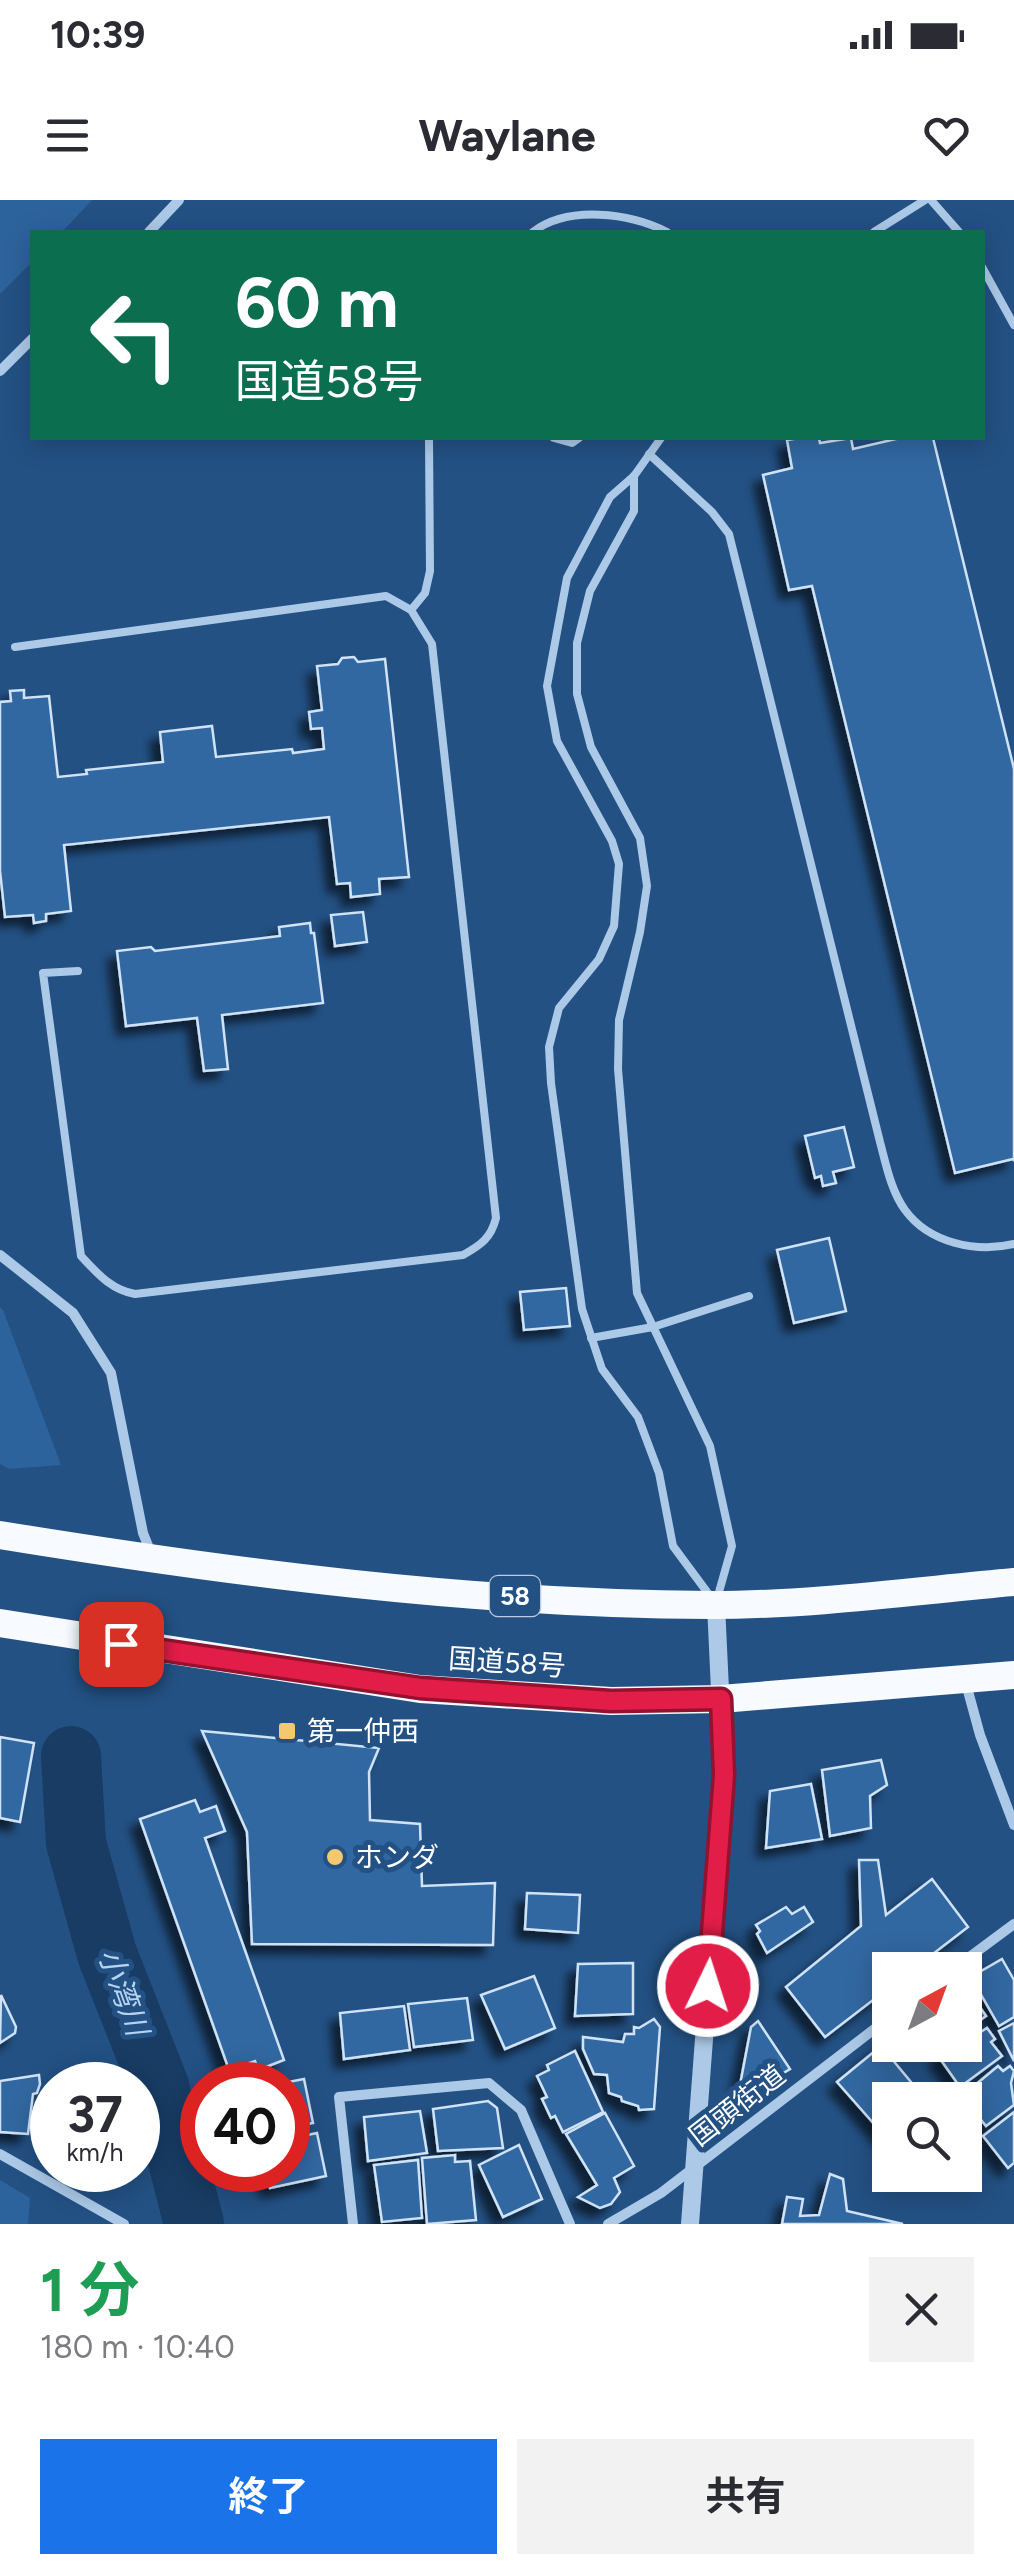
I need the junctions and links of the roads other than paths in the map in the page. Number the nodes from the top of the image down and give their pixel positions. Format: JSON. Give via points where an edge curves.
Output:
{"nodes":[{"id":1,"x":179,"y":200,"type":"edge"},
{"id":2,"x":928,"y":200,"type":"edge"},
{"id":3,"x":151,"y":230,"type":"edge"},
{"id":4,"x":537,"y":230,"type":"edge"},
{"id":5,"x":661,"y":230,"type":"edge"},
{"id":6,"x":877,"y":230,"type":"edge"},
{"id":7,"x":956,"y":230,"type":"edge"},
{"id":8,"x":985,"y":272,"type":"edge"},
{"id":9,"x":1014,"y":324,"type":"edge"},
{"id":10,"x":30,"y":341,"type":"edge"},
{"id":11,"x":0,"y":371,"type":"edge"},
{"id":12,"x":428,"y":440,"type":"edge"},
{"id":13,"x":660,"y":440,"type":"edge"},
{"id":14,"x":649,"y":454,"type":"junction"},
{"id":15,"x":634,"y":476,"type":"junction"},
{"id":16,"x":411,"y":610,"type":"junction"},
{"id":17,"x":15,"y":647,"type":"dead end"},
{"id":18,"x":78,"y":971,"type":"dead end"},
{"id":19,"x":1014,"y":1244,"type":"edge"},
{"id":20,"x":0,"y":1255,"type":"edge"},
{"id":21,"x":748,"y":1296,"type":"dead end"},
{"id":22,"x":653,"y":1327,"type":"junction"},
{"id":23,"x":592,"y":1338,"type":"junction"},
{"id":24,"x":0,"y":1535,"type":"edge"},
{"id":25,"x":154,"y":1560,"type":"junction"},
{"id":26,"x":1014,"y":1582,"type":"edge"},
{"id":27,"x":716,"y":1604,"type":"junction"},
{"id":28,"x":0,"y":1623,"type":"edge"},
{"id":29,"x":1014,"y":1675,"type":"edge"},
{"id":30,"x":964,"y":1679,"type":"junction"},
{"id":31,"x":721,"y":1699,"type":"junction"},
{"id":32,"x":1014,"y":1825,"type":"edge"},
{"id":33,"x":1014,"y":1924,"type":"edge"},
{"id":34,"x":976,"y":1952,"type":"edge"},
{"id":35,"x":872,"y":2031,"type":"edge"},
{"id":36,"x":0,"y":2154,"type":"edge"},
{"id":37,"x":694,"y":2167,"type":"junction"},
{"id":38,"x":124,"y":2224,"type":"edge"},
{"id":39,"x":352,"y":2224,"type":"edge"},
{"id":40,"x":570,"y":2224,"type":"edge"},
{"id":41,"x":608,"y":2224,"type":"edge"},
{"id":42,"x":690,"y":2224,"type":"edge"}],
"edges":[{"from":1,"to":3,"type":"street"},
{"from":2,"to":6,"type":"lane"},
{"from":2,"to":7,"type":"lane"},
{"from":4,"to":5,"type":"lane","via":[[566,216],[626,218]]},
{"from":8,"to":9,"type":"lane"},
{"from":10,"to":11,"type":"street"},
{"from":12,"to":16,"type":"lane","via":[[430,571],[426,593]]},
{"from":13,"to":14,"type":"lane"},
{"from":14,"to":15,"type":"lane"},
{"from":14,"to":19,"type":"lane","via":[[729,534],[890,1179],[922,1229],[967,1247]]},
{"from":15,"to":22,"type":"lane","via":[[634,511],[590,592],[577,643],[578,694],[591,747],[640,838],[647,886],[619,1020],[618,1070],[637,1293]]},
{"from":15,"to":23,"type":"lane","via":[[610,497],[567,578],[547,686],[557,740],[619,864],[614,926],[599,959],[559,1008],[549,1046],[582,1310]]},
{"from":16,"to":17,"type":"lane","via":[[386,596]]},
{"from":16,"to":18,"type":"lane","via":[[432,644],[496,1218],[492,1234],[463,1255],[120,1292],[81,1256],[43,974]]},
{"from":20,"to":25,"type":"street","via":[[72,1313],[110,1373]]},
{"from":21,"to":22,"type":"lane"},
{"from":22,"to":23,"type":"lane"},
{"from":22,"to":27,"type":"lane","via":[[710,1446],[732,1546]]},
{"from":23,"to":27,"type":"lane","via":[[602,1369],[638,1418],[659,1473],[673,1546]]},
{"from":24,"to":25,"type":"highway","number":"58"},
{"from":25,"to":27,"type":"highway","number":"58","via":[[572,1601]]},
{"from":26,"to":27,"type":"highway","number":"58"},
{"from":27,"to":31,"type":"street"},
{"from":28,"to":31,"type":"highway","name":"国道58号","via":[[420,1688],[611,1701]]},
{"from":29,"to":30,"type":"highway","name":"国道58号"},
{"from":30,"to":31,"type":"highway","name":"国道58号"},
{"from":30,"to":32,"type":"street"},
{"from":31,"to":37,"type":"street","via":[[724,1775]]},
{"from":33,"to":34,"type":"street"},
{"from":35,"to":37,"type":"street","name":"国頭街道"},
{"from":36,"to":38,"type":"street"},
{"from":37,"to":41,"type":"street","name":"国頭街道"},
{"from":37,"to":42,"type":"street"},
{"from":39,"to":40,"type":"street","via":[[339,2097],[490,2082],[521,2110]]}]}
